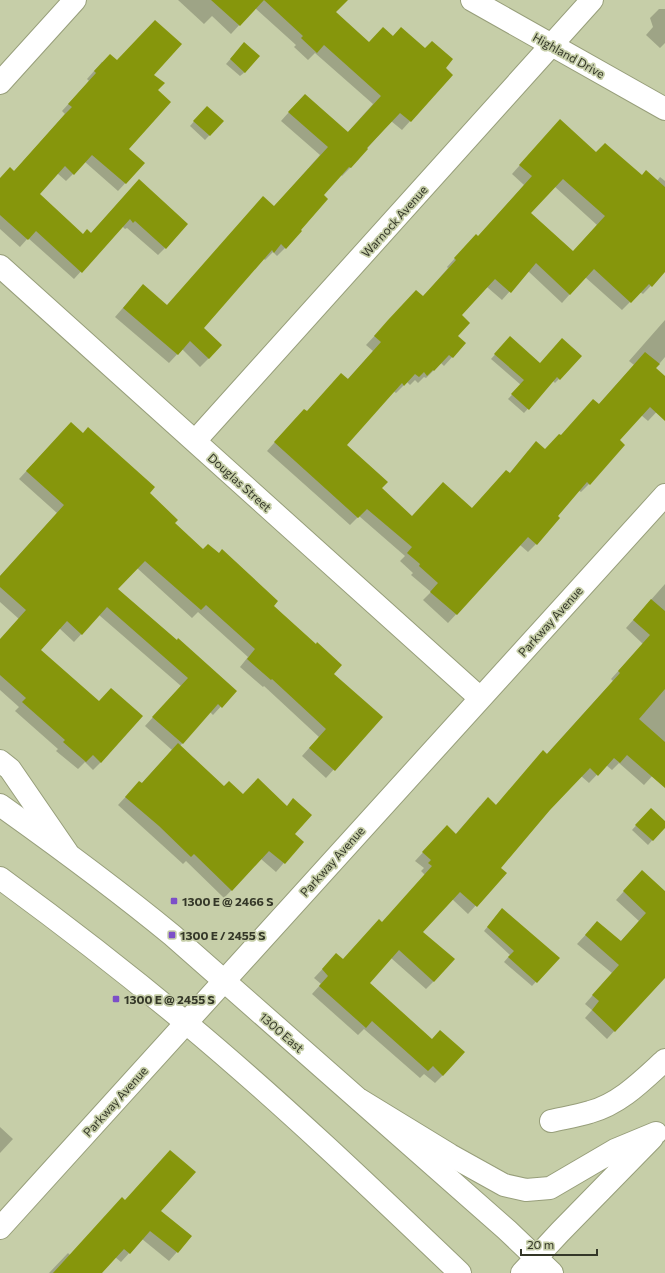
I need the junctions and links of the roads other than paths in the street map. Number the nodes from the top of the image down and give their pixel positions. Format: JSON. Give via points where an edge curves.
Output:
{"nodes":[{"id":1,"x":75,"y":0,"type":"edge"},
{"id":2,"x":472,"y":0,"type":"edge"},
{"id":3,"x":592,"y":0,"type":"edge"},
{"id":4,"x":552,"y":46,"type":"junction"},
{"id":5,"x":0,"y":83,"type":"edge"},
{"id":6,"x":665,"y":109,"type":"edge"},
{"id":7,"x":0,"y":266,"type":"edge"},
{"id":8,"x":195,"y":441,"type":"junction"},
{"id":9,"x":665,"y":495,"type":"edge"},
{"id":10,"x":480,"y":698,"type":"junction"},
{"id":11,"x":0,"y":761,"type":"edge"},
{"id":12,"x":0,"y":805,"type":"edge"},
{"id":13,"x":68,"y":853,"type":"junction"},
{"id":14,"x":0,"y":878,"type":"edge"},
{"id":15,"x":224,"y":981,"type":"junction"},
{"id":16,"x":186,"y":1022,"type":"junction"},
{"id":17,"x":665,"y":1060,"type":"edge"},
{"id":18,"x":360,"y":1100,"type":"junction"},
{"id":19,"x":551,"y":1121,"type":"dead end"},
{"id":20,"x":661,"y":1129,"type":"edge"},
{"id":21,"x":0,"y":1228,"type":"edge"},
{"id":22,"x":529,"y":1265,"type":"edge"},
{"id":23,"x":460,"y":1273,"type":"edge"},
{"id":24,"x":552,"y":1273,"type":"edge"}],
"edges":[{"from":1,"to":5,"type":"main road"},
{"from":2,"to":4,"type":"main road","name":"Highland Drive"},
{"from":3,"to":4,"type":"main road","name":"Warnock Avenue"},
{"from":4,"to":6,"type":"main road","name":"Highland Drive"},
{"from":4,"to":8,"type":"main road","name":"Warnock Avenue"},
{"from":7,"to":8,"type":"main road","name":"Douglas Street"},
{"from":8,"to":10,"type":"main road","name":"Douglas Street"},
{"from":9,"to":10,"type":"main road","name":"Parkway Avenue"},
{"from":10,"to":15,"type":"main road","name":"Parkway Avenue"},
{"from":11,"to":13,"type":"main road","via":[[10,769]]},
{"from":12,"to":13,"type":"main road","name":"1300 East"},
{"from":13,"to":15,"type":"main road","name":"1300 East","via":[[121,893]]},
{"from":14,"to":16,"type":"main road","via":[[75,933]]},
{"from":15,"to":16,"type":"main road","name":"Parkway Avenue"},
{"from":15,"to":18,"type":"main road","name":"1300 East"},
{"from":16,"to":21,"type":"main road","name":"Parkway Avenue"},
{"from":16,"to":23,"type":"main road","via":[[360,1178]]},
{"from":17,"to":19,"type":"main road","via":[[632,1090],[612,1103],[591,1112]]},
{"from":18,"to":20,"type":"main road","via":[[504,1185],[526,1190],[550,1188],[614,1150]]},
{"from":18,"to":22,"type":"main road","name":"1300 East"},
{"from":20,"to":22,"type":"main road"},
{"from":22,"to":24,"type":"main road","name":"1300 East"}]}
